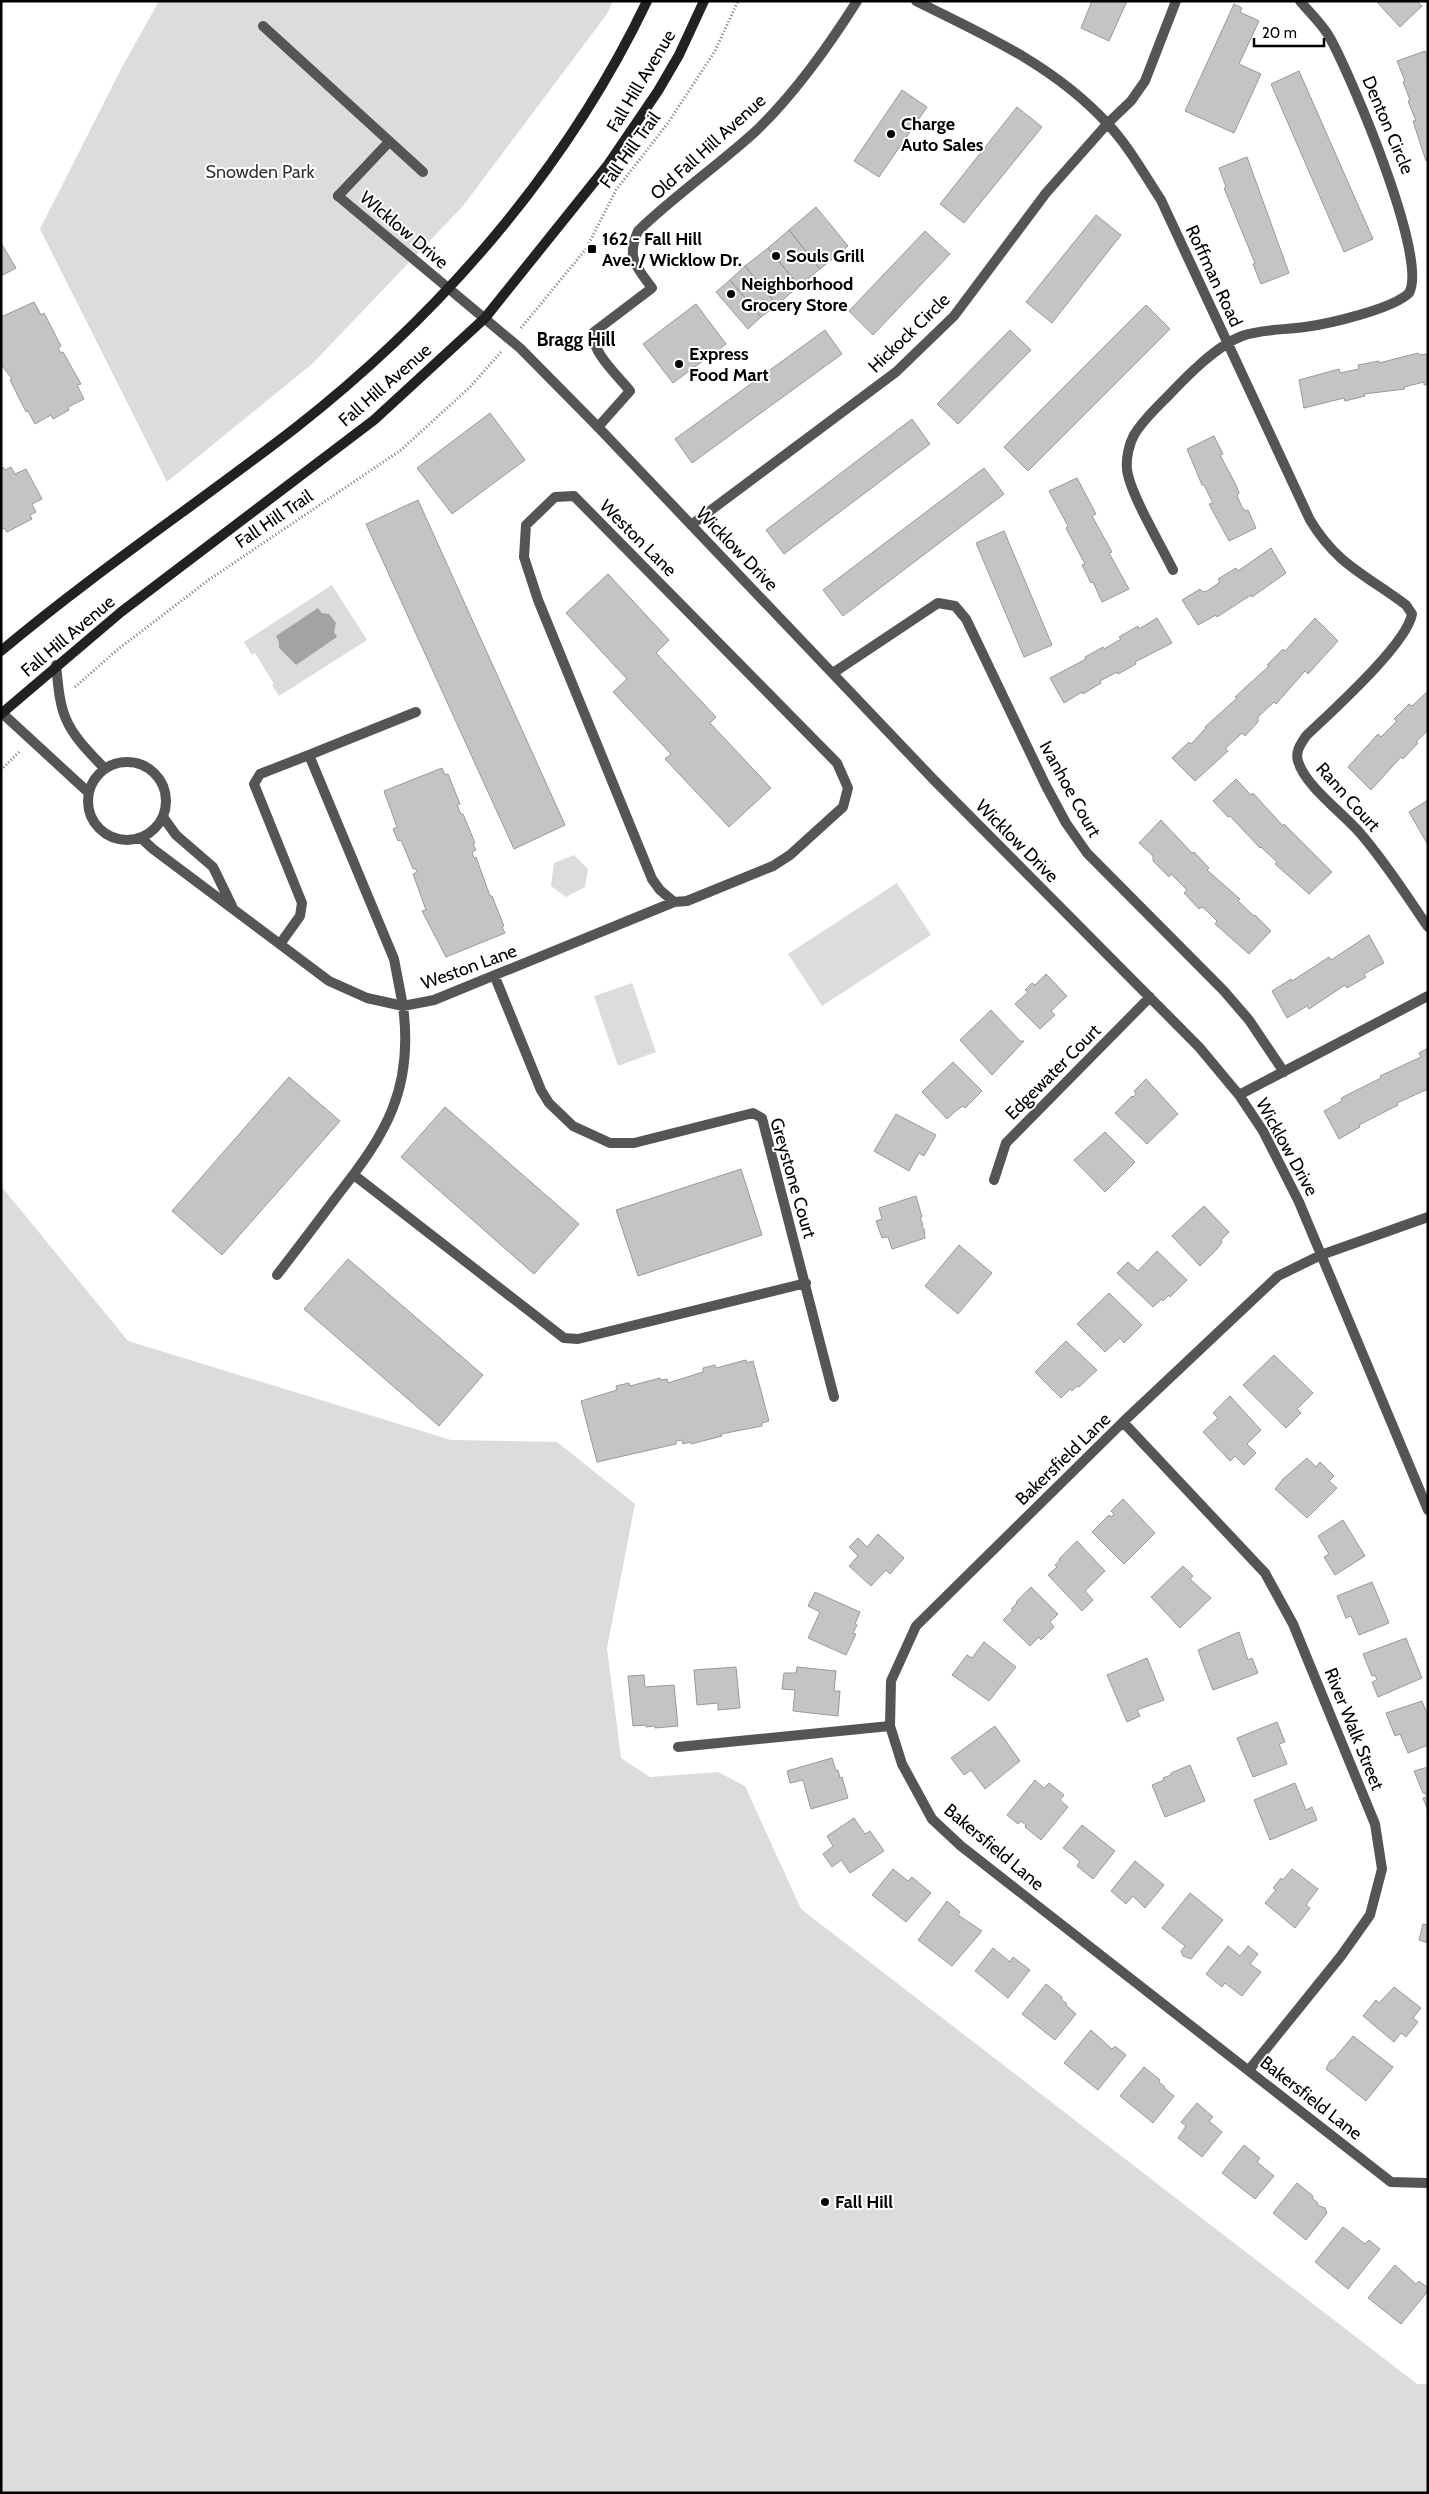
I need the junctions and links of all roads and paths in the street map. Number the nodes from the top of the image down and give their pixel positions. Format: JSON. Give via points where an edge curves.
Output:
{"nodes":[{"id":1,"x":646,"y":1,"type":"edge"},
{"id":2,"x":704,"y":1,"type":"edge"},
{"id":3,"x":738,"y":1,"type":"edge"},
{"id":4,"x":857,"y":1,"type":"edge"},
{"id":5,"x":916,"y":1,"type":"edge"},
{"id":6,"x":1176,"y":1,"type":"edge"},
{"id":7,"x":1300,"y":1,"type":"edge"},
{"id":8,"x":933,"y":5,"type":"edge"},
{"id":9,"x":263,"y":26,"type":"dead end"},
{"id":10,"x":1108,"y":123,"type":"junction"},
{"id":11,"x":390,"y":142,"type":"junction"},
{"id":12,"x":423,"y":172,"type":"dead end"},
{"id":13,"x":448,"y":289,"type":"junction"},
{"id":14,"x":536,"y":310,"type":"dead end"},
{"id":15,"x":485,"y":318,"type":"junction"},
{"id":16,"x":1228,"y":343,"type":"junction"},
{"id":17,"x":488,"y":368,"type":"dead end"},
{"id":18,"x":598,"y":427,"type":"junction"},
{"id":19,"x":692,"y":524,"type":"junction"},
{"id":20,"x":1173,"y":570,"type":"dead end"},
{"id":21,"x":1410,"y":625,"type":"joint"},
{"id":22,"x":1,"y":651,"type":"edge"},
{"id":23,"x":56,"y":665,"type":"junction"},
{"id":24,"x":833,"y":673,"type":"junction"},
{"id":25,"x":72,"y":690,"type":"dead end"},
{"id":26,"x":2,"y":711,"type":"edge"},
{"id":27,"x":416,"y":712,"type":"dead end"},
{"id":28,"x":309,"y":755,"type":"junction"},
{"id":29,"x":15,"y":757,"type":"dead end"},
{"id":30,"x":105,"y":768,"type":"junction"},
{"id":31,"x":1,"y":770,"type":"edge"},
{"id":32,"x":89,"y":793,"type":"junction"},
{"id":33,"x":163,"y":817,"type":"junction"},
{"id":34,"x":141,"y":838,"type":"junction"},
{"id":35,"x":674,"y":902,"type":"junction"},
{"id":36,"x":233,"y":907,"type":"junction"},
{"id":37,"x":1428,"y":927,"type":"edge"},
{"id":38,"x":280,"y":944,"type":"junction"},
{"id":39,"x":495,"y":976,"type":"junction"},
{"id":40,"x":1428,"y":996,"type":"edge"},
{"id":41,"x":1150,"y":997,"type":"junction"},
{"id":42,"x":403,"y":1006,"type":"junction"},
{"id":43,"x":1284,"y":1072,"type":"junction"},
{"id":44,"x":1239,"y":1095,"type":"junction"},
{"id":45,"x":354,"y":1175,"type":"junction"},
{"id":46,"x":994,"y":1180,"type":"dead end"},
{"id":47,"x":1428,"y":1217,"type":"edge"},
{"id":48,"x":1321,"y":1255,"type":"junction"},
{"id":49,"x":277,"y":1275,"type":"dead end"},
{"id":50,"x":806,"y":1283,"type":"junction"},
{"id":51,"x":834,"y":1397,"type":"dead end"},
{"id":52,"x":1123,"y":1422,"type":"junction"},
{"id":53,"x":1428,"y":1510,"type":"edge"},
{"id":54,"x":890,"y":1726,"type":"junction"},
{"id":55,"x":678,"y":1747,"type":"dead end"},
{"id":56,"x":1249,"y":2070,"type":"junction"},
{"id":57,"x":1427,"y":2183,"type":"edge"}],
"edges":[{"from":1,"to":13,"type":"main road","name":"Fall Hill Avenue","via":[[564,144],[495,237]]},
{"from":2,"to":15,"type":"main road","name":"Fall Hill Avenue","via":[[662,84],[607,166]]},
{"from":3,"to":14,"type":"path","name":"Fall Hill Trail","via":[[715,51],[668,123],[616,190],[586,249]]},
{"from":4,"to":18,"type":"street","name":"Old Fall Hill Avenue","via":[[832,42],[771,114],[638,231],[633,243],[633,260],[652,288],[594,332],[592,338],[596,350],[630,391]]},
{"from":5,"to":8,"type":"street","name":"Roffman Road"},
{"from":6,"to":10,"type":"street","via":[[1145,81],[1131,101]]},
{"from":7,"to":16,"type":"street","name":"Denton Circle","via":[[1329,36],[1373,124],[1393,173],[1414,248],[1416,269],[1413,288],[1397,302],[1366,313],[1308,327],[1242,336]]},
{"from":8,"to":10,"type":"street","name":"Roffman Road","via":[[1062,80]]},
{"from":9,"to":11,"type":"street"},
{"from":10,"to":16,"type":"street","name":"Roffman Road","via":[[1161,200]]},
{"from":10,"to":19,"type":"street","name":"Hickock Circle","via":[[1046,193],[954,316],[935,335],[896,372]]},
{"from":11,"to":12,"type":"street"},
{"from":11,"to":13,"type":"street","name":"WIcklow Drive","via":[[338,196]]},
{"from":13,"to":15,"type":"street","name":"Wicklow Drive"},
{"from":13,"to":22,"type":"main road","name":"Fall Hill Avenue","via":[[346,386],[294,429],[109,565]]},
{"from":15,"to":18,"type":"street","name":"Wicklow Drive","via":[[520,348]]},
{"from":15,"to":23,"type":"main road","name":"Fall Hill Avenue","via":[[374,420]]},
{"from":16,"to":20,"type":"street","name":"Denton Circle","via":[[1151,413],[1134,436],[1128,452],[1127,470],[1132,486]]},
{"from":16,"to":21,"type":"street","name":"Roffman Road","via":[[1321,539],[1337,557],[1406,605],[1412,614]]},
{"from":17,"to":25,"type":"path","name":"Fall Hill Trail","via":[[380,466],[210,579],[117,650]]},
{"from":18,"to":19,"type":"street","name":"Wicklow Drive"},
{"from":19,"to":24,"type":"street","name":"Wicklow Drive"},
{"from":21,"to":37,"type":"street","name":"Rann Court","via":[[1377,667],[1306,736],[1298,748],[1297,758],[1306,776],[1387,866]]},
{"from":23,"to":26,"type":"main road","name":"Fall Hill Avenue"},
{"from":23,"to":30,"type":"street","via":[[66,719],[81,742]]},
{"from":24,"to":41,"type":"street","name":"Wicklow Drive","via":[[934,780]]},
{"from":24,"to":43,"type":"street","name":"Ivanhoe Court","via":[[938,603],[954,606],[966,619],[1046,786],[1087,853],[1224,992],[1249,1020]]},
{"from":26,"to":32,"type":"street"},
{"from":27,"to":28,"type":"street"},
{"from":28,"to":38,"type":"street","via":[[260,774],[254,784],[302,903],[300,916]]},
{"from":28,"to":42,"type":"street","via":[[394,958]]},
{"from":29,"to":31,"type":"path"},
{"from":30,"to":32,"type":"street","via":[[92,783]]},
{"from":30,"to":33,"type":"street","via":[[129,762],[152,770],[166,792]]},
{"from":32,"to":34,"type":"street","via":[[88,805],[97,826],[117,838]]},
{"from":33,"to":34,"type":"street","via":[[150,833]]},
{"from":33,"to":36,"type":"street","name":"Weston Lane","via":[[176,835],[213,867]]},
{"from":34,"to":36,"type":"street","name":"Weston Lane"},
{"from":35,"to":35,"type":"street","name":"Weston Lane","via":[[687,901],[779,863],[843,807],[848,788],[837,763],[574,496],[555,497],[526,526],[524,557],[652,879]]},
{"from":35,"to":39,"type":"street","name":"Weston Lane"},
{"from":36,"to":38,"type":"street","name":"Weston Lane"},
{"from":38,"to":42,"type":"street","name":"Weston Lane","via":[[329,981],[367,998]]},
{"from":39,"to":42,"type":"street","name":"Weston Lane","via":[[434,1000]]},
{"from":39,"to":50,"type":"street","name":"Greystone Court","via":[[541,1090],[549,1103],[573,1126],[610,1143],[634,1143],[753,1113],[762,1118]]},
{"from":40,"to":43,"type":"street"},
{"from":41,"to":44,"type":"street","name":"Wicklow Drive","via":[[1199,1047]]},
{"from":41,"to":46,"type":"street","name":"Edgewater Court","via":[[1006,1143]]},
{"from":42,"to":45,"type":"street","via":[[405,1058],[398,1094],[388,1123]]},
{"from":43,"to":44,"type":"street"},
{"from":44,"to":48,"type":"street","name":"Wicklow Drive","via":[[1263,1131],[1300,1202]]},
{"from":45,"to":49,"type":"street"},
{"from":45,"to":50,"type":"street","via":[[564,1338],[578,1339]]},
{"from":47,"to":48,"type":"street","name":"Bakersfield Lane"},
{"from":48,"to":52,"type":"street","name":"Bakersfield Lane","via":[[1294,1266],[1271,1282]]},
{"from":48,"to":53,"type":"street","name":"Wicklow Drive"},
{"from":50,"to":51,"type":"street","name":"Greystone Court"},
{"from":52,"to":54,"type":"street","name":"Bakersfield Lane","via":[[916,1626],[891,1681]]},
{"from":52,"to":56,"type":"street","name":"River Walk Street","via":[[1265,1572],[1293,1624],[1375,1824],[1382,1869],[1370,1914],[1341,1956]]},
{"from":54,"to":55,"type":"street"},
{"from":54,"to":56,"type":"street","name":"Bakersfield Lane","via":[[902,1764],[932,1819],[962,1846]]},
{"from":56,"to":57,"type":"street","name":"Bakersfield Lane","via":[[1391,2182]]}]}
